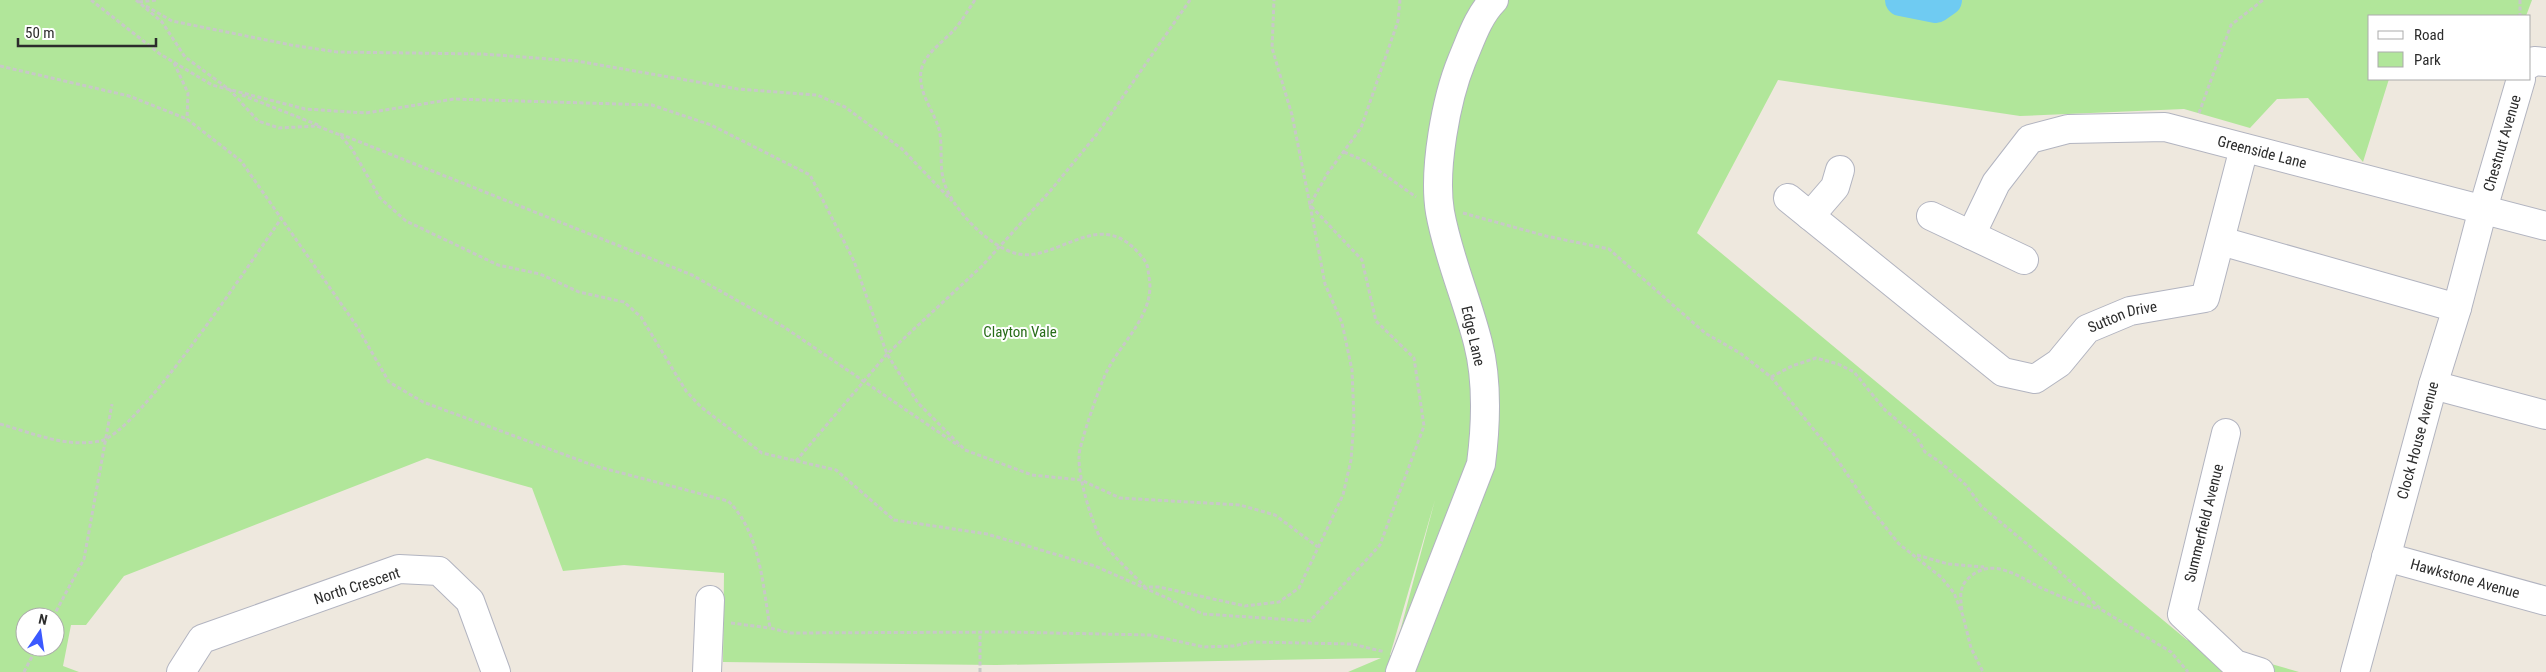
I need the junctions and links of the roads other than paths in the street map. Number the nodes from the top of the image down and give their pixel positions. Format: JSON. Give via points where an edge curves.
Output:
{"nodes":[{"id":1,"x":1494,"y":0,"type":"edge"},
{"id":2,"x":2546,"y":62,"type":"edge"},
{"id":3,"x":2531,"y":63,"type":"edge"},
{"id":4,"x":2521,"y":80,"type":"edge"},
{"id":5,"x":2244,"y":148,"type":"junction"},
{"id":6,"x":1840,"y":170,"type":"dead end"},
{"id":7,"x":1788,"y":198,"type":"dead end"},
{"id":8,"x":2483,"y":209,"type":"junction"},
{"id":9,"x":1810,"y":216,"type":"junction"},
{"id":10,"x":1931,"y":216,"type":"dead end"},
{"id":11,"x":2546,"y":226,"type":"edge"},
{"id":12,"x":1972,"y":235,"type":"junction"},
{"id":13,"x":2220,"y":241,"type":"junction"},
{"id":14,"x":2024,"y":260,"type":"dead end"},
{"id":15,"x":2457,"y":308,"type":"junction"},
{"id":16,"x":2433,"y":385,"type":"junction"},
{"id":17,"x":2546,"y":415,"type":"edge"},
{"id":18,"x":2226,"y":433,"type":"dead end"},
{"id":19,"x":2386,"y":557,"type":"junction"},
{"id":20,"x":2546,"y":601,"type":"edge"},
{"id":21,"x":710,"y":611,"type":"road end"},
{"id":22,"x":1403,"y":665,"type":"edge"},
{"id":23,"x":180,"y":672,"type":"edge"},
{"id":24,"x":496,"y":672,"type":"edge"},
{"id":25,"x":707,"y":672,"type":"edge"},
{"id":26,"x":2260,"y":672,"type":"edge"},
{"id":27,"x":2355,"y":672,"type":"edge"}],
"edges":[{"from":1,"to":22,"type":"street","name":"Edge Lane","via":[[1483,11],[1452,84],[1439,169],[1440,211],[1478,345],[1485,398],[1481,464]]},
{"from":2,"to":3,"type":"street"},
{"from":4,"to":8,"type":"street","name":"Chestnut Avenue"},
{"from":5,"to":8,"type":"street","name":"Greenside Lane"},
{"from":5,"to":12,"type":"street","name":"Greenside Lane","via":[[2165,127],[2068,129],[2030,139],[1996,183]]},
{"from":5,"to":13,"type":"street","name":"Sutton Drive"},
{"from":6,"to":9,"type":"street","via":[[1835,186]]},
{"from":7,"to":9,"type":"street","name":"Sutton Drive"},
{"from":8,"to":11,"type":"street","name":"Greenside Lane"},
{"from":8,"to":15,"type":"street","name":"Clock House Avenue"},
{"from":9,"to":13,"type":"street","name":"Sutton Drive","via":[[2003,372],[2035,379],[2059,363],[2087,329],[2130,311],[2205,298]]},
{"from":10,"to":12,"type":"street"},
{"from":12,"to":14,"type":"street"},
{"from":13,"to":15,"type":"street"},
{"from":15,"to":16,"type":"street","name":"Clock House Avenue"},
{"from":16,"to":17,"type":"street"},
{"from":16,"to":19,"type":"street","name":"Clock House Avenue"},
{"from":18,"to":26,"type":"street","name":"Summerfield Avenue","via":[[2182,614],[2235,664]]},
{"from":19,"to":20,"type":"street","name":"Hawkstone Avenue"},
{"from":19,"to":27,"type":"street","name":"Clock House Avenue"},
{"from":21,"to":25,"type":"street"},
{"from":23,"to":24,"type":"street","name":"North Crescent","via":[[202,639],[399,569],[439,570],[470,601]]}]}
